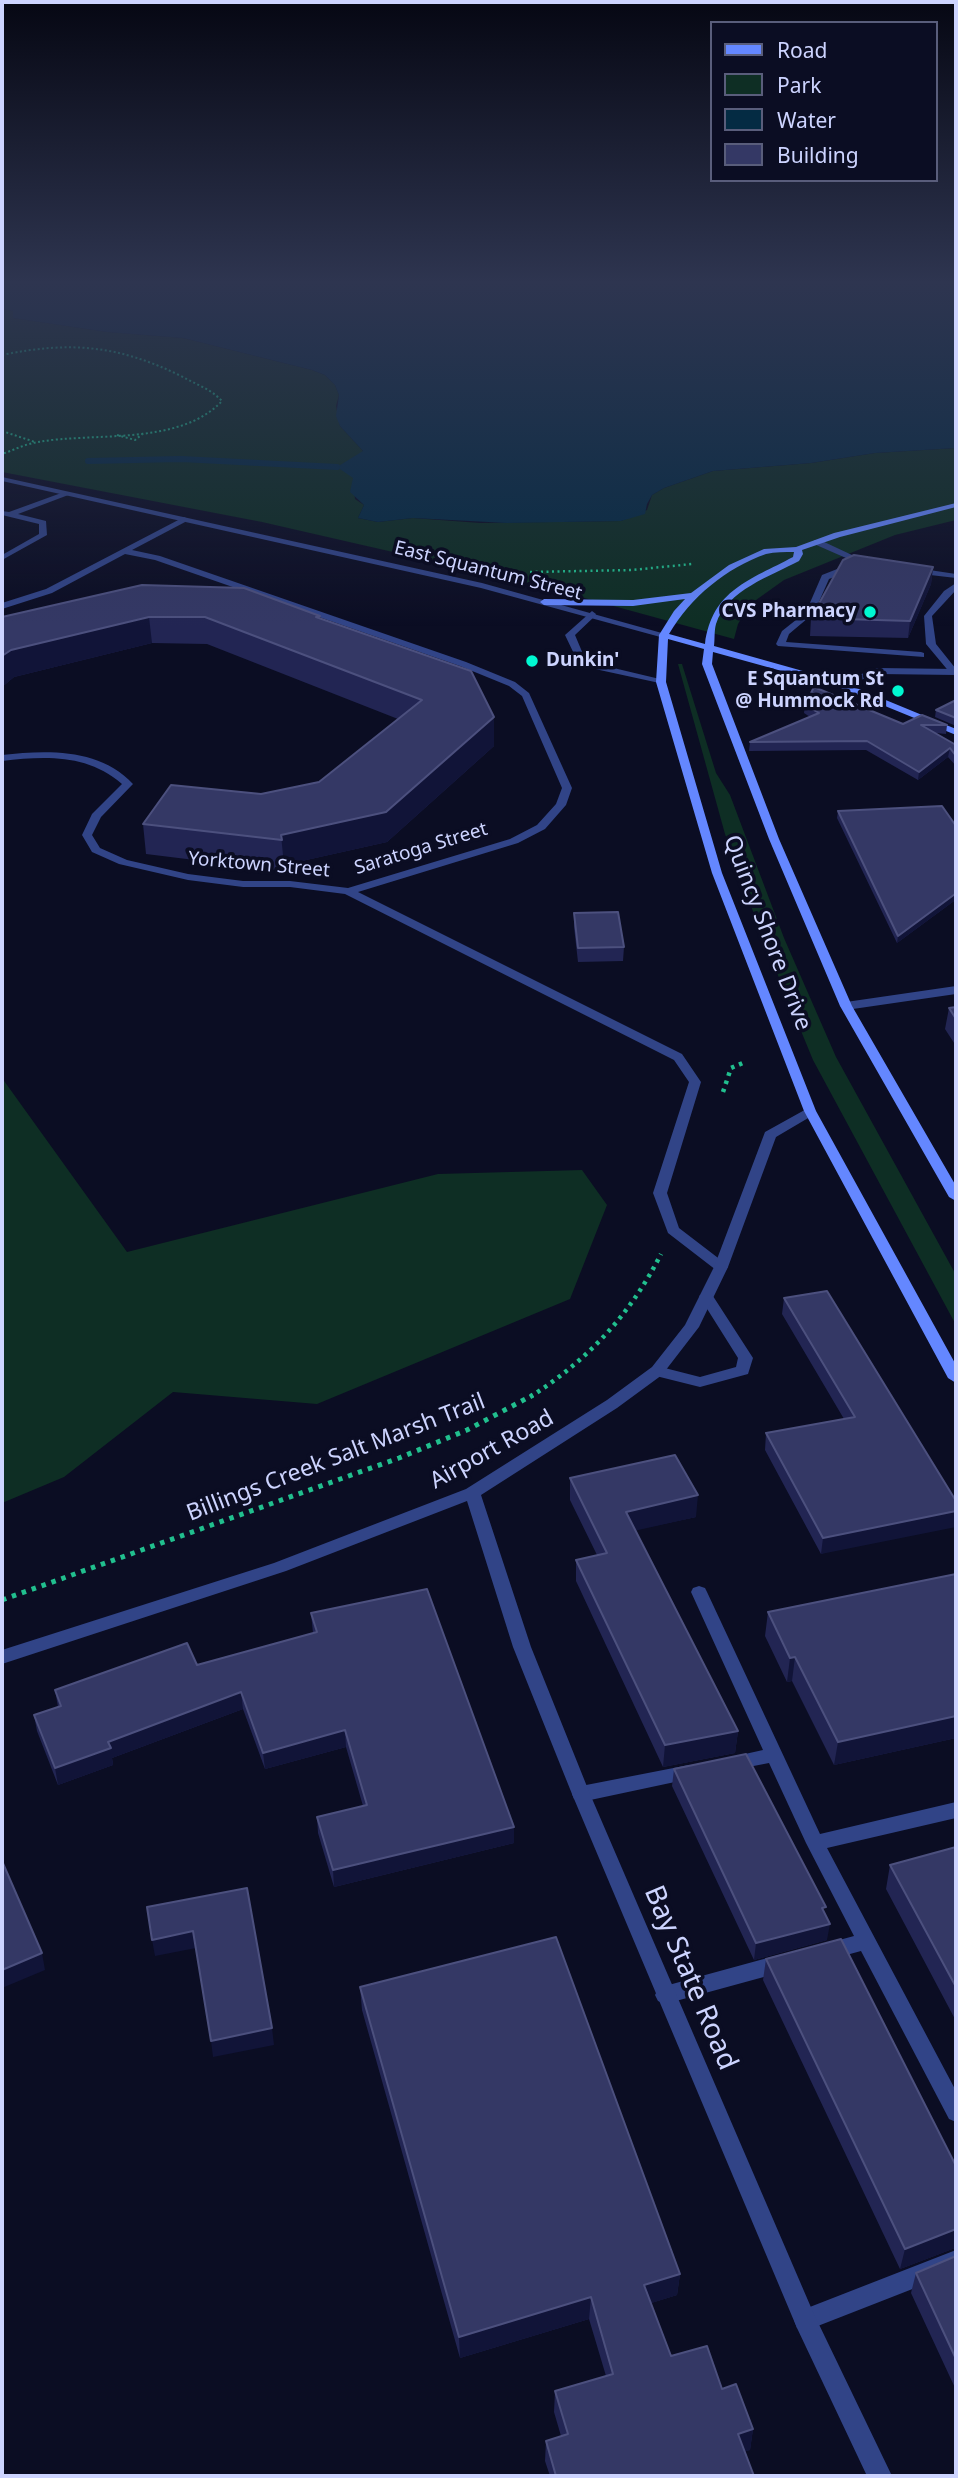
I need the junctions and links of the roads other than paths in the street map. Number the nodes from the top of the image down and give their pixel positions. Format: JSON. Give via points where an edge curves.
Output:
{"nodes":[{"id":1,"x":2,"y":480,"type":"edge"},
{"id":2,"x":67,"y":494,"type":"junction"},
{"id":3,"x":956,"y":505,"type":"edge"},
{"id":4,"x":6,"y":514,"type":"edge"},
{"id":5,"x":184,"y":519,"type":"junction"},
{"id":6,"x":817,"y":542,"type":"junction"},
{"id":7,"x":797,"y":549,"type":"junction"},
{"id":8,"x":125,"y":551,"type":"junction"},
{"id":9,"x":2,"y":558,"type":"edge"},
{"id":10,"x":859,"y":563,"type":"junction"},
{"id":11,"x":881,"y":566,"type":"edge"},
{"id":12,"x":902,"y":569,"type":"edge"},
{"id":13,"x":956,"y":576,"type":"edge"},
{"id":14,"x":956,"y":586,"type":"edge"},
{"id":15,"x":693,"y":595,"type":"junction"},
{"id":16,"x":544,"y":601,"type":"junction"},
{"id":17,"x":2,"y":606,"type":"edge"},
{"id":18,"x":593,"y":614,"type":"junction"},
{"id":19,"x":664,"y":635,"type":"junction"},
{"id":20,"x":932,"y":644,"type":"junction"},
{"id":21,"x":708,"y":645,"type":"junction"},
{"id":22,"x":921,"y":655,"type":"junction"},
{"id":23,"x":909,"y":671,"type":"junction"},
{"id":24,"x":955,"y":672,"type":"edge"},
{"id":25,"x":660,"y":682,"type":"junction"},
{"id":26,"x":839,"y":684,"type":"junction"},
{"id":27,"x":956,"y":732,"type":"edge"},
{"id":28,"x":2,"y":758,"type":"edge"},
{"id":29,"x":348,"y":891,"type":"junction"},
{"id":30,"x":956,"y":990,"type":"edge"},
{"id":31,"x":846,"y":1006,"type":"junction"},
{"id":32,"x":810,"y":1111,"type":"junction"},
{"id":33,"x":956,"y":1197,"type":"edge"},
{"id":34,"x":721,"y":1267,"type":"junction"},
{"id":35,"x":706,"y":1296,"type":"junction"},
{"id":36,"x":657,"y":1371,"type":"junction"},
{"id":37,"x":956,"y":1378,"type":"edge"},
{"id":38,"x":471,"y":1493,"type":"junction"},
{"id":39,"x":699,"y":1592,"type":"dead end"},
{"id":40,"x":2,"y":1657,"type":"edge"},
{"id":41,"x":774,"y":1755,"type":"junction"},
{"id":42,"x":581,"y":1794,"type":"junction"},
{"id":43,"x":956,"y":1810,"type":"edge"},
{"id":44,"x":815,"y":1843,"type":"junction"},
{"id":45,"x":867,"y":1941,"type":"junction"},
{"id":46,"x":665,"y":1995,"type":"junction"},
{"id":47,"x":956,"y":2112,"type":"edge"},
{"id":48,"x":956,"y":2261,"type":"edge"},
{"id":49,"x":806,"y":2320,"type":"junction"},
{"id":50,"x":880,"y":2476,"type":"edge"}],
"edges":[{"from":1,"to":2,"type":"street","name":"East Squantum Street"},
{"from":2,"to":4,"type":"street"},
{"from":2,"to":5,"type":"street","name":"East Squantum Street"},
{"from":3,"to":6,"type":"main road","name":"Quincy Shore Drive"},
{"from":4,"to":9,"type":"street","via":[[43,523],[43,535]]},
{"from":5,"to":8,"type":"street"},
{"from":5,"to":16,"type":"street","name":"East Squantum Street"},
{"from":6,"to":7,"type":"main road","name":"Quincy Shore Drive"},
{"from":6,"to":10,"type":"street"},
{"from":7,"to":15,"type":"main road","name":"Quincy Shore Drive","via":[[767,551],[732,567]]},
{"from":7,"to":21,"type":"main road","name":"Quincy Shore Drive","via":[[796,559],[739,589],[722,606],[712,623]]},
{"from":8,"to":17,"type":"street","via":[[49,591]]},
{"from":8,"to":29,"type":"street","name":"Saratoga Street","via":[[158,558],[463,664],[512,684],[526,695],[567,788],[561,804],[541,827],[513,841]]},
{"from":10,"to":11,"type":"street"},
{"from":10,"to":22,"type":"street","via":[[825,577],[810,613],[785,633],[781,644]]},
{"from":12,"to":13,"type":"street"},
{"from":14,"to":20,"type":"street","via":[[928,615]]},
{"from":15,"to":16,"type":"main road","via":[[634,603]]},
{"from":15,"to":19,"type":"main road","name":"Quincy Shore Drive"},
{"from":16,"to":18,"type":"street","name":"East Squantum Street"},
{"from":18,"to":19,"type":"street","name":"East Squantum Street"},
{"from":18,"to":25,"type":"street","via":[[569,635],[579,656],[598,667]]},
{"from":19,"to":21,"type":"main road","name":"East Squantum Street"},
{"from":19,"to":25,"type":"main road","name":"Quincy Shore Drive"},
{"from":20,"to":22,"type":"street"},
{"from":20,"to":24,"type":"street"},
{"from":21,"to":26,"type":"main road","name":"East Squantum Street"},
{"from":21,"to":31,"type":"main road","name":"Quincy Shore Drive","via":[[707,664],[774,839]]},
{"from":22,"to":23,"type":"street"},
{"from":23,"to":24,"type":"street"},
{"from":23,"to":26,"type":"street","via":[[865,673]]},
{"from":25,"to":32,"type":"main road","name":"Quincy Shore Drive","via":[[717,873]]},
{"from":26,"to":27,"type":"main road","name":"East Squantum Street"},
{"from":28,"to":29,"type":"street","name":"Yorktown Street","via":[[62,754],[116,772],[128,784],[96,816],[87,835],[96,850],[123,862],[188,877]]},
{"from":29,"to":34,"type":"street","name":"Saratoga Street","via":[[678,1057],[695,1082],[660,1193],[673,1230]]},
{"from":30,"to":31,"type":"street"},
{"from":31,"to":33,"type":"main road","name":"Quincy Shore Drive"},
{"from":32,"to":34,"type":"street","name":"Airport Road","via":[[770,1135]]},
{"from":32,"to":37,"type":"main road","name":"Quincy Shore Drive"},
{"from":34,"to":35,"type":"street","name":"Airport Road"},
{"from":35,"to":36,"type":"street","name":"Airport Road","via":[[692,1326]]},
{"from":35,"to":36,"type":"street","via":[[746,1358],[743,1370],[700,1382]]},
{"from":36,"to":38,"type":"street","name":"Airport Road","via":[[560,1439]]},
{"from":38,"to":40,"type":"street","name":"Airport Road","via":[[280,1567]]},
{"from":38,"to":42,"type":"street","name":"Bay State Road","via":[[522,1647]]},
{"from":39,"to":41,"type":"street"},
{"from":41,"to":42,"type":"street"},
{"from":41,"to":44,"type":"street"},
{"from":42,"to":46,"type":"street","name":"Bay State Road"},
{"from":43,"to":44,"type":"street"},
{"from":44,"to":45,"type":"street"},
{"from":45,"to":46,"type":"street"},
{"from":45,"to":47,"type":"street"},
{"from":46,"to":49,"type":"street","name":"Bay State Road"},
{"from":48,"to":49,"type":"street"},
{"from":49,"to":50,"type":"street","name":"Bay State Road"}]}
